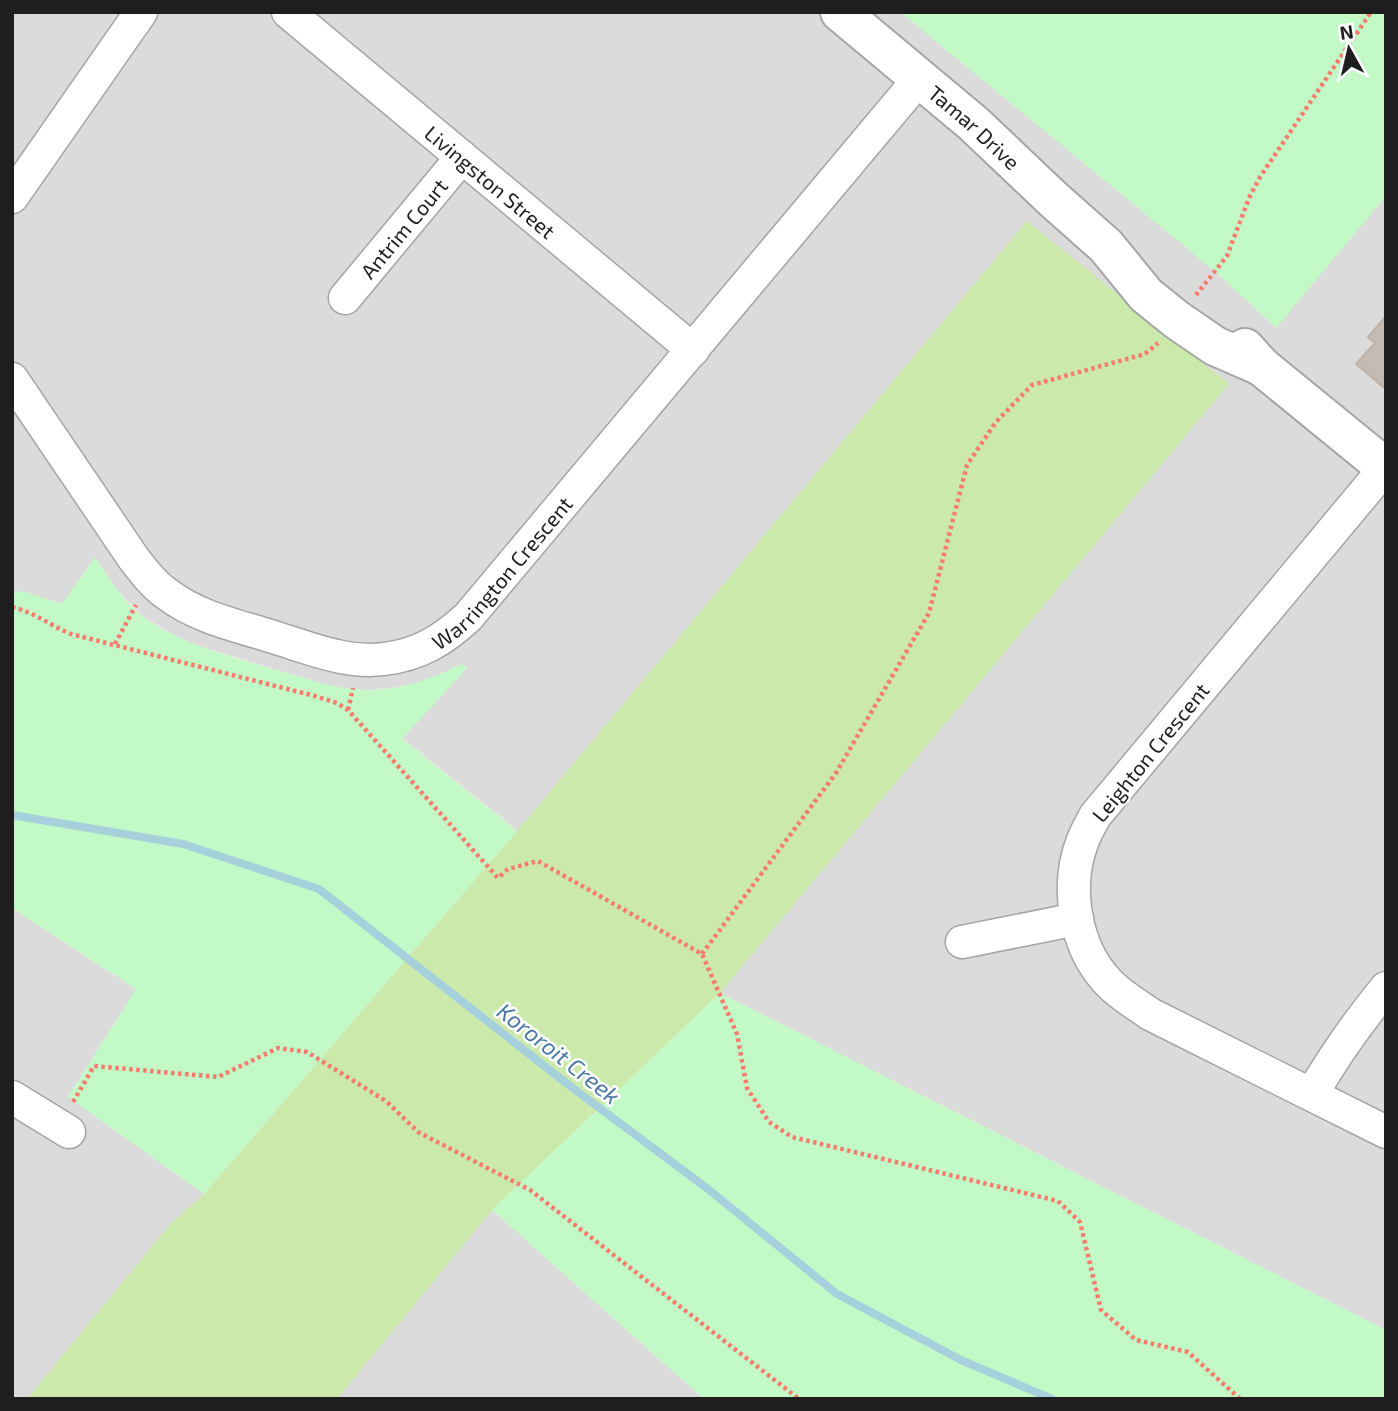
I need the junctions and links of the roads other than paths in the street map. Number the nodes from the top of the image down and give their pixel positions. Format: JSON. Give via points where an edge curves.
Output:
{"nodes":[{"id":1,"x":141,"y":12,"type":"edge"},
{"id":2,"x":288,"y":12,"type":"edge"},
{"id":3,"x":840,"y":12,"type":"edge"},
{"id":4,"x":919,"y":79,"type":"junction"},
{"id":5,"x":462,"y":157,"type":"junction"},
{"id":6,"x":12,"y":197,"type":"edge"},
{"id":7,"x":345,"y":299,"type":"dead end"},
{"id":8,"x":693,"y":350,"type":"junction"},
{"id":9,"x":12,"y":379,"type":"edge"},
{"id":10,"x":1386,"y":468,"type":"edge"},
{"id":11,"x":1077,"y":919,"type":"junction"},
{"id":12,"x":962,"y":942,"type":"dead end"},
{"id":13,"x":1386,"y":988,"type":"edge"},
{"id":14,"x":1312,"y":1094,"type":"junction"},
{"id":15,"x":12,"y":1097,"type":"edge"},
{"id":16,"x":69,"y":1132,"type":"road end"},
{"id":17,"x":1386,"y":1132,"type":"edge"}],
"edges":[{"from":1,"to":6,"type":"street"},
{"from":2,"to":5,"type":"street","name":"Livingston Street"},
{"from":3,"to":4,"type":"street","name":"Tamar Drive"},
{"from":4,"to":8,"type":"street","name":"Warrington Crescent"},
{"from":4,"to":10,"type":"street","name":"Tamar Drive","via":[[1106,246],[1158,274],[1185,310],[1225,327],[1261,366]]},
{"from":5,"to":7,"type":"street","name":"Antrim Court"},
{"from":5,"to":8,"type":"street","name":"Livingston Street"},
{"from":8,"to":9,"type":"street","name":"Warrington Crescent","via":[[450,634],[408,654],[361,660],[205,616],[167,594],[134,559]]},
{"from":10,"to":11,"type":"street","name":"Leighton Crescent","via":[[1095,816],[1076,867]]},
{"from":11,"to":12,"type":"street"},
{"from":11,"to":14,"type":"street","name":"Leighton Crescent","via":[[1092,960],[1126,998]]},
{"from":13,"to":14,"type":"street","via":[[1339,1048]]},
{"from":14,"to":17,"type":"street","name":"Leighton Crescent"},
{"from":15,"to":16,"type":"street"}]}
